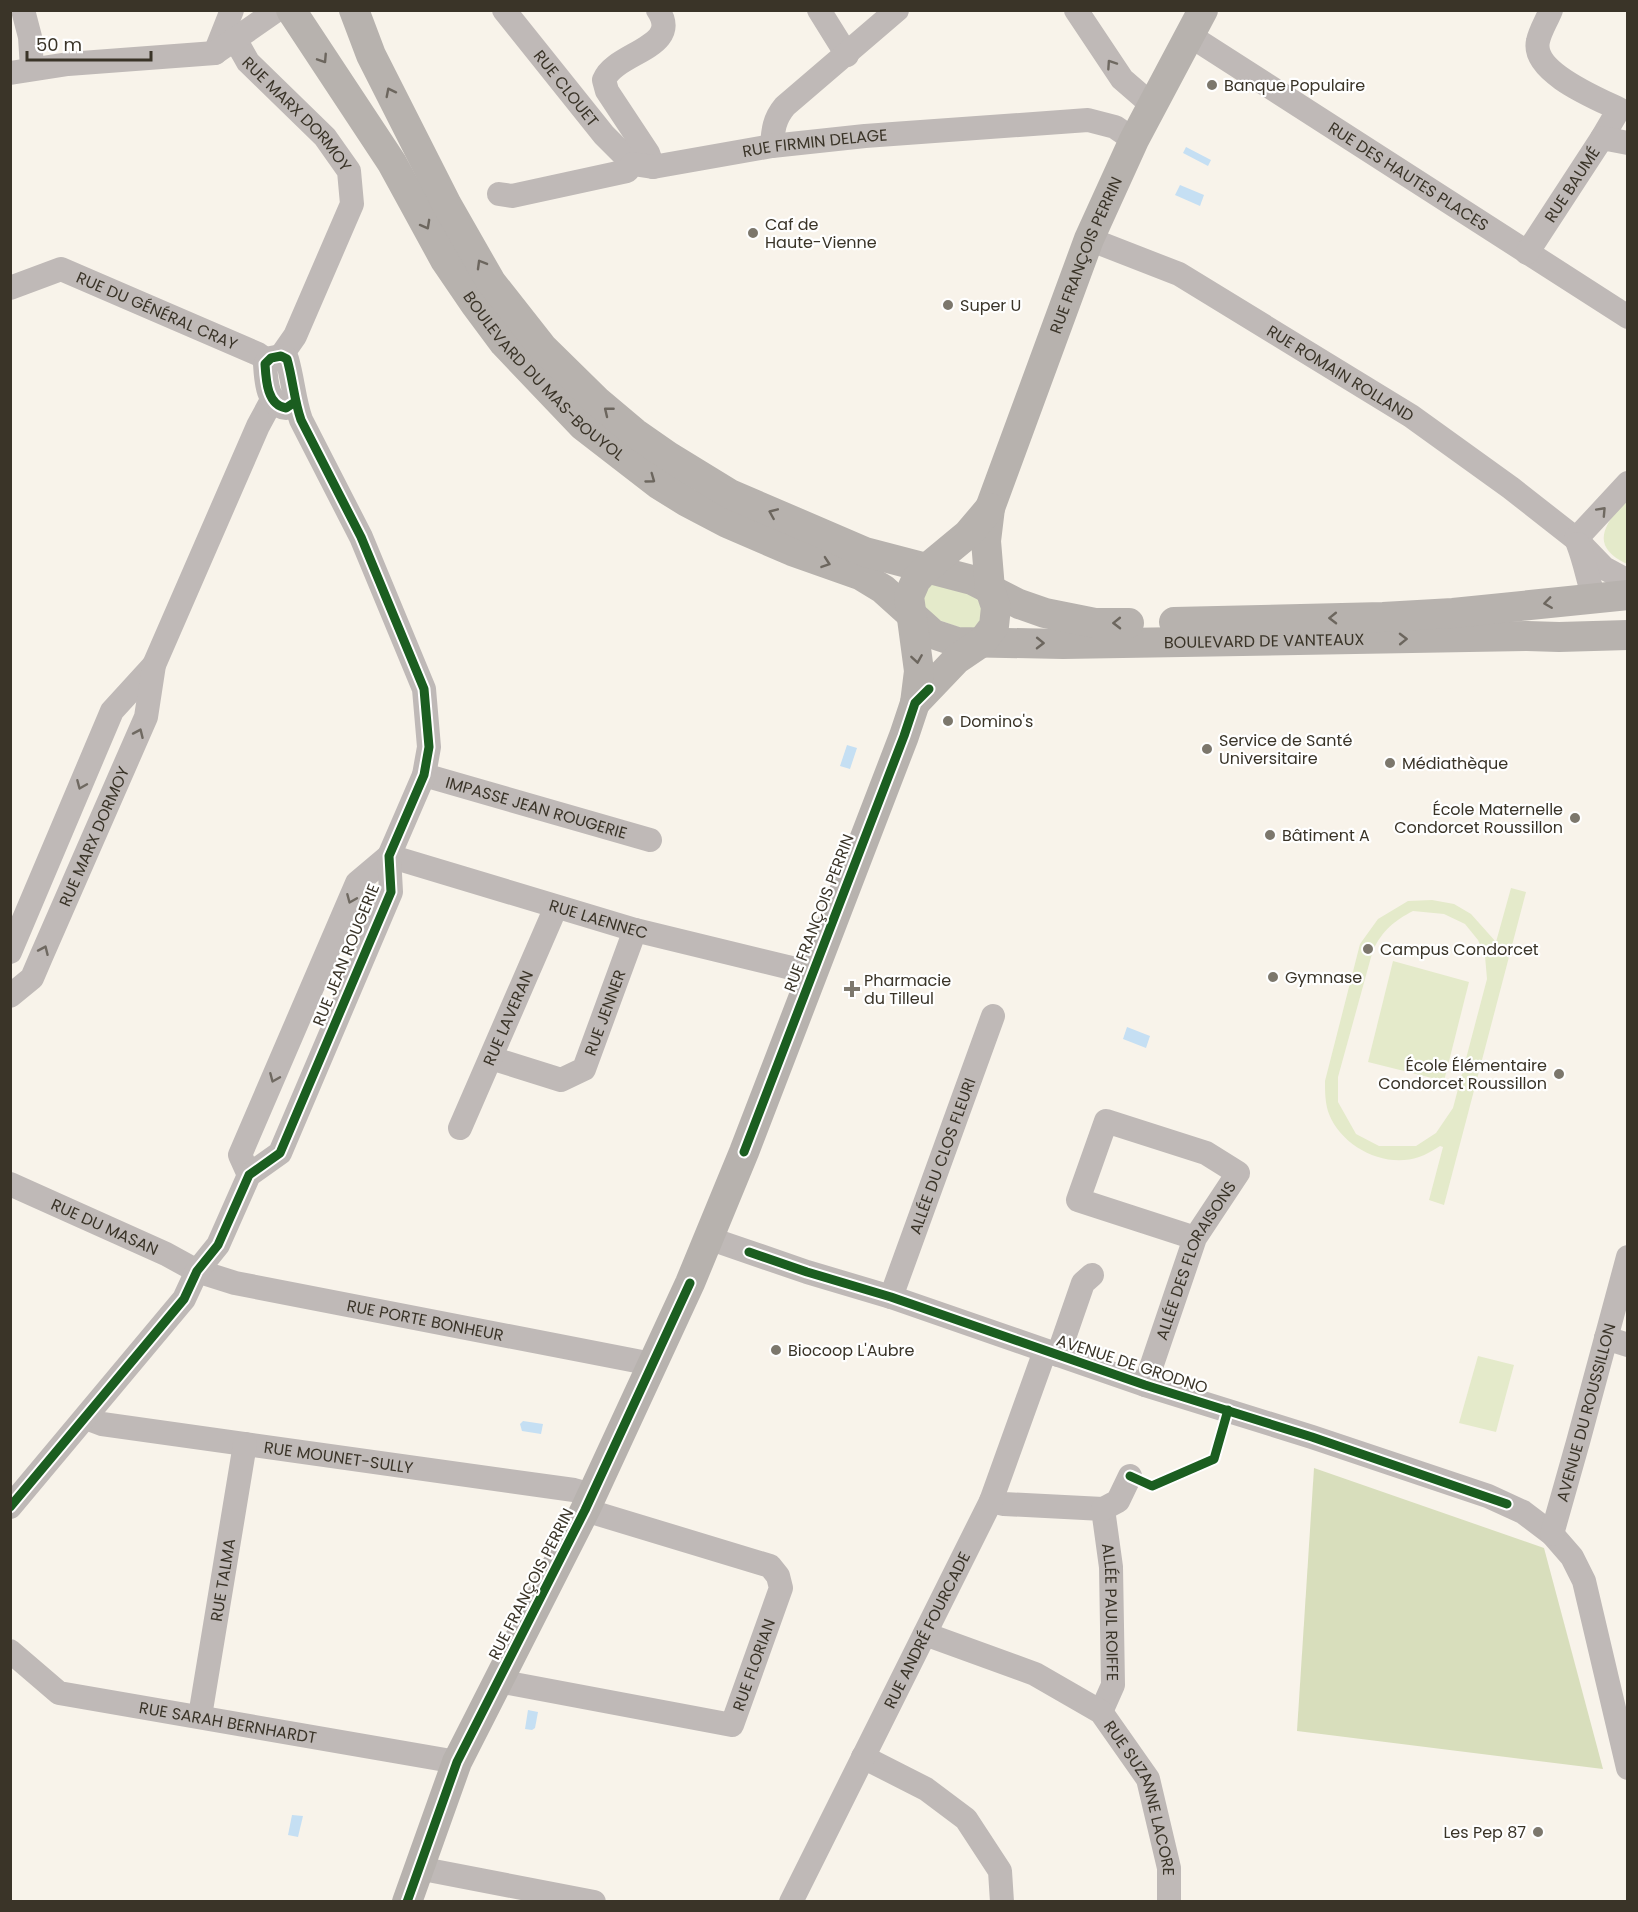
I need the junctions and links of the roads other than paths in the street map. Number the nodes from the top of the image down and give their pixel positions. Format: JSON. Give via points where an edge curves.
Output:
{"nodes":[{"id":1,"x":23,"y":10,"type":"edge"},
{"id":2,"x":232,"y":10,"type":"edge"},
{"id":3,"x":276,"y":10,"type":"edge"},
{"id":4,"x":291,"y":10,"type":"edge"},
{"id":5,"x":354,"y":10,"type":"edge"},
{"id":6,"x":504,"y":10,"type":"edge"},
{"id":7,"x":658,"y":10,"type":"edge"},
{"id":8,"x":819,"y":10,"type":"edge"},
{"id":9,"x":897,"y":10,"type":"edge"},
{"id":10,"x":1076,"y":10,"type":"edge"},
{"id":11,"x":1551,"y":10,"type":"edge"},
{"id":12,"x":1196,"y":23,"type":"edge"},
{"id":13,"x":235,"y":39,"type":"junction"},
{"id":14,"x":214,"y":53,"type":"junction"},
{"id":15,"x":847,"y":55,"type":"junction"},
{"id":16,"x":21,"y":71,"type":"edge"},
{"id":17,"x":1152,"y":105,"type":"junction"},
{"id":18,"x":1602,"y":138,"type":"junction"},
{"id":19,"x":1134,"y":140,"type":"junction"},
{"id":20,"x":1628,"y":143,"type":"edge"},
{"id":21,"x":772,"y":146,"type":"junction"},
{"id":22,"x":643,"y":165,"type":"junction"},
{"id":23,"x":499,"y":194,"type":"dead end"},
{"id":24,"x":1089,"y":239,"type":"junction"},
{"id":25,"x":1527,"y":253,"type":"junction"},
{"id":26,"x":10,"y":288,"type":"edge"},
{"id":27,"x":1628,"y":318,"type":"edge"},
{"id":28,"x":279,"y":358,"type":"junction"},
{"id":29,"x":283,"y":401,"type":"junction"},
{"id":30,"x":1628,"y":483,"type":"edge"},
{"id":31,"x":990,"y":508,"type":"junction"},
{"id":32,"x":1576,"y":539,"type":"junction"},
{"id":33,"x":927,"y":568,"type":"junction"},
{"id":34,"x":1628,"y":581,"type":"edge"},
{"id":35,"x":990,"y":589,"type":"junction"},
{"id":36,"x":1628,"y":595,"type":"edge"},
{"id":37,"x":910,"y":615,"type":"junction"},
{"id":38,"x":1613,"y":621,"type":"edge"},
{"id":39,"x":982,"y":642,"type":"junction"},
{"id":40,"x":154,"y":665,"type":"junction"},
{"id":41,"x":915,"y":704,"type":"junction"},
{"id":42,"x":424,"y":775,"type":"junction"},
{"id":43,"x":650,"y":840,"type":"dead end"},
{"id":44,"x":389,"y":856,"type":"junction"},
{"id":45,"x":556,"y":907,"type":"junction"},
{"id":46,"x":635,"y":930,"type":"junction"},
{"id":47,"x":10,"y":952,"type":"edge"},
{"id":48,"x":812,"y":973,"type":"junction"},
{"id":49,"x":10,"y":996,"type":"edge"},
{"id":50,"x":993,"y":1016,"type":"dead end"},
{"id":51,"x":491,"y":1059,"type":"junction"},
{"id":52,"x":460,"y":1128,"type":"dead end"},
{"id":53,"x":249,"y":1175,"type":"junction"},
{"id":54,"x":10,"y":1184,"type":"edge"},
{"id":55,"x":708,"y":1238,"type":"junction"},
{"id":56,"x":1195,"y":1238,"type":"junction"},
{"id":57,"x":1628,"y":1257,"type":"edge"},
{"id":58,"x":197,"y":1271,"type":"junction"},
{"id":59,"x":1092,"y":1275,"type":"dead end"},
{"id":60,"x":891,"y":1297,"type":"junction"},
{"id":61,"x":1617,"y":1341,"type":"edge"},
{"id":62,"x":1051,"y":1353,"type":"junction"},
{"id":63,"x":652,"y":1364,"type":"junction"},
{"id":64,"x":1145,"y":1385,"type":"junction"},
{"id":65,"x":86,"y":1418,"type":"junction"},
{"id":66,"x":245,"y":1444,"type":"junction"},
{"id":67,"x":1130,"y":1476,"type":"dead end"},
{"id":68,"x":990,"y":1501,"type":"junction"},
{"id":69,"x":588,"y":1502,"type":"junction"},
{"id":70,"x":10,"y":1507,"type":"edge"},
{"id":71,"x":1103,"y":1509,"type":"junction"},
{"id":72,"x":1552,"y":1534,"type":"junction"},
{"id":73,"x":924,"y":1634,"type":"junction"},
{"id":74,"x":10,"y":1651,"type":"edge"},
{"id":75,"x":498,"y":1681,"type":"junction"},
{"id":76,"x":1101,"y":1712,"type":"junction"},
{"id":77,"x":200,"y":1716,"type":"junction"},
{"id":78,"x":863,"y":1757,"type":"junction"},
{"id":79,"x":458,"y":1762,"type":"junction"},
{"id":80,"x":1628,"y":1768,"type":"edge"},
{"id":81,"x":418,"y":1868,"type":"junction"},
{"id":82,"x":407,"y":1902,"type":"edge"},
{"id":83,"x":594,"y":1902,"type":"edge"},
{"id":84,"x":791,"y":1902,"type":"edge"},
{"id":85,"x":1002,"y":1902,"type":"edge"},
{"id":86,"x":1169,"y":1902,"type":"edge"}],
"edges":[{"from":1,"to":16,"type":"street","via":[[30,37]]},
{"from":2,"to":14,"type":"street"},
{"from":3,"to":13,"type":"street"},
{"from":4,"to":37,"type":"main road","name":"BOULEVARD DU MAS-BOUYOL","one_way":true,"via":[[392,163],[445,260],[504,343],[583,426],[687,502],[782,547],[860,574]]},
{"from":33,"to":5,"type":"main road","name":"BOULEVARD DU MAS-BOUYOL","one_way":true,"via":[[865,552],[730,494],[668,456],[597,401],[543,348],[491,282],[371,55]]},
{"from":6,"to":22,"type":"street","name":"RUE CLOUET","via":[[604,135]]},
{"from":7,"to":22,"type":"street","via":[[665,27],[661,35],[613,67],[604,80],[607,91],[648,153]]},
{"from":8,"to":15,"type":"street"},
{"from":9,"to":15,"type":"street"},
{"from":17,"to":10,"type":"street","one_way":true,"via":[[1122,79]]},
{"from":11,"to":18,"type":"street","via":[[1537,42],[1540,59],[1560,78],[1618,109]]},
{"from":12,"to":17,"type":"main road","name":"RUE FRANÇOIS PERRIN"},
{"from":12,"to":25,"type":"street","name":"RUE DES HAUTES PLACES"},
{"from":13,"to":14,"type":"street"},
{"from":13,"to":28,"type":"street","name":"RUE MARX DORMOY","via":[[248,62],[324,137],[349,171],[352,204],[295,336]]},
{"from":14,"to":16,"type":"street"},
{"from":15,"to":21,"type":"street","via":[[785,106],[773,128]]},
{"from":17,"to":19,"type":"main road","name":"RUE FRANÇOIS PERRIN"},
{"from":18,"to":20,"type":"street","name":"RUE BAUMÉ"},
{"from":18,"to":25,"type":"street","name":"RUE BAUMÉ"},
{"from":19,"to":21,"type":"street","name":"RUE FIRMIN DELAGE","via":[[1115,127],[1088,120]]},
{"from":19,"to":24,"type":"main road","name":"RUE FRANÇOIS PERRIN"},
{"from":21,"to":22,"type":"street","name":"RUE FIRMIN DELAGE"},
{"from":22,"to":23,"type":"street","name":"RUE FIRMIN DELAGE","via":[[512,196]]},
{"from":24,"to":31,"type":"main road","name":"RUE FRANÇOIS PERRIN"},
{"from":24,"to":32,"type":"street","name":"RUE ROMAIN ROLLAND","via":[[1179,274],[1411,416]]},
{"from":25,"to":27,"type":"street","name":"RUE DES HAUTES PLACES"},
{"from":26,"to":28,"type":"street","name":"RUE DU GÉNÉRAL CRAY","via":[[60,269],[258,354]]},
{"from":28,"to":29,"type":"street","name":"RUE JEAN ROUGERIE","via":[[265,364],[266,378]]},
{"from":29,"to":40,"type":"street","name":"RUE MARX DORMOY","via":[[258,426]]},
{"from":29,"to":42,"type":"street","name":"RUE JEAN ROUGERIE","via":[[301,420],[361,537],[424,689],[429,747]]},
{"from":32,"to":30,"type":"street","one_way":true},
{"from":31,"to":33,"type":"main road","name":"RUE FRANÇOIS PERRIN","via":[[969,534]]},
{"from":31,"to":35,"type":"main road","name":"RUE FRANÇOIS PERRIN","via":[[986,542]]},
{"from":32,"to":34,"type":"street","name":"RUE ROMAIN ROLLAND","via":[[1604,568]]},
{"from":32,"to":38,"type":"street","via":[[1585,569]]},
{"from":33,"to":35,"type":"main road","name":"BOULEVARD DE VANTEAUX"},
{"from":33,"to":37,"type":"main road","name":"RUE FRANÇOIS PERRIN","via":[[916,580],[909,597]]},
{"from":38,"to":35,"type":"main road","name":"BOULEVARD DE VANTEAUX","one_way":true,"via":[[1454,613],[1095,624],[1024,606]]},
{"from":35,"to":39,"type":"main road","name":"RUE FRANÇOIS PERRIN","via":[[996,616]]},
{"from":36,"to":38,"type":"main road","name":"BOULEVARD DE VANTEAUX"},
{"from":37,"to":39,"type":"main road","name":"BOULEVARD DE VANTEAUX","via":[[933,634],[957,642]]},
{"from":37,"to":41,"type":"main road","name":"RUE FRANÇOIS PERRIN","one_way":true,"via":[[919,671]]},
{"from":39,"to":38,"type":"main road","name":"BOULEVARD DE VANTEAUX","one_way":true,"via":[[1559,637]]},
{"from":39,"to":41,"type":"main road","name":"RUE FRANÇOIS PERRIN","via":[[957,659]]},
{"from":40,"to":47,"type":"street","name":"RUE MARX DORMOY","one_way":true,"via":[[112,711]]},
{"from":49,"to":40,"type":"street","name":"RUE MARX DORMOY","one_way":true,"via":[[32,978],[146,717]]},
{"from":41,"to":48,"type":"main road","name":"RUE FRANÇOIS PERRIN"},
{"from":42,"to":43,"type":"street","name":"IMPASSE JEAN ROUGERIE"},
{"from":42,"to":44,"type":"street","name":"RUE JEAN ROUGERIE"},
{"from":44,"to":45,"type":"street","name":"RUE LAENNEC"},
{"from":44,"to":53,"type":"street","name":"RUE JEAN ROUGERIE","via":[[391,891],[280,1153]]},
{"from":44,"to":53,"type":"street","name":"RUE JEAN ROUGERIE","one_way":true,"via":[[357,883],[240,1155]]},
{"from":45,"to":46,"type":"street","name":"RUE LAENNEC"},
{"from":45,"to":51,"type":"street","name":"RUE LAVERAN"},
{"from":46,"to":48,"type":"street","name":"RUE LAENNEC"},
{"from":46,"to":51,"type":"street","name":"RUE JENNER","via":[[584,1069],[561,1080]]},
{"from":48,"to":55,"type":"main road","name":"RUE FRANÇOIS PERRIN"},
{"from":50,"to":60,"type":"street","name":"ALLÉE DU CLOS FLEURI"},
{"from":51,"to":52,"type":"street","name":"RUE LAVERAN"},
{"from":53,"to":58,"type":"street","via":[[218,1245]]},
{"from":54,"to":58,"type":"street","name":"RUE DU MASAN"},
{"from":55,"to":60,"type":"street","name":"AVENUE DE GRODNO"},
{"from":55,"to":63,"type":"main road","name":"RUE FRANÇOIS PERRIN"},
{"from":56,"to":56,"type":"street","name":"ALLÉE DES FLORAISONS","via":[[1238,1173],[1206,1153],[1106,1121],[1078,1200]]},
{"from":56,"to":64,"type":"street","name":"ALLÉE DES FLORAISONS"},
{"from":57,"to":61,"type":"street","name":"AVENUE DU ROUSSILLON"},
{"from":58,"to":63,"type":"street","name":"RUE PORTE BONHEUR","via":[[235,1283]]},
{"from":58,"to":65,"type":"street","via":[[184,1299]]},
{"from":59,"to":62,"type":"street","name":"RUE ANDRÉ FOURCADE","via":[[1083,1283]]},
{"from":60,"to":62,"type":"street","name":"AVENUE DE GRODNO"},
{"from":61,"to":72,"type":"street","name":"AVENUE DU ROUSSILLON","via":[[1573,1461]]},
{"from":62,"to":64,"type":"street","name":"AVENUE DE GRODNO"},
{"from":62,"to":68,"type":"street","name":"RUE ANDRÉ FOURCADE"},
{"from":63,"to":69,"type":"main road","name":"RUE FRANÇOIS PERRIN"},
{"from":64,"to":72,"type":"street","name":"AVENUE DE GRODNO","via":[[1507,1504]]},
{"from":65,"to":66,"type":"street","name":"RUE MOUNET-SULLY","via":[[102,1424]]},
{"from":65,"to":70,"type":"street"},
{"from":66,"to":69,"type":"street","name":"RUE MOUNET-SULLY","via":[[574,1490]]},
{"from":66,"to":77,"type":"street","name":"RUE TALMA"},
{"from":67,"to":71,"type":"street","via":[[1118,1501]]},
{"from":68,"to":71,"type":"street"},
{"from":68,"to":73,"type":"street","name":"RUE ANDRÉ FOURCADE"},
{"from":69,"to":75,"type":"main road","name":"RUE FRANÇOIS PERRIN"},
{"from":69,"to":75,"type":"street","name":"RUE FLORIAN","via":[[770,1566],[778,1576],[781,1588],[732,1725]]},
{"from":71,"to":76,"type":"street","name":"ALLÉE PAUL ROIFFE","via":[[1111,1567],[1113,1685]]},
{"from":72,"to":80,"type":"street","via":[[1572,1557],[1584,1581]]},
{"from":73,"to":76,"type":"street","name":"RUE SUZANNE LACORE","via":[[1035,1674]]},
{"from":73,"to":78,"type":"street","name":"RUE ANDRÉ FOURCADE"},
{"from":74,"to":77,"type":"street","name":"RUE SARAH BERNHARDT","via":[[59,1693]]},
{"from":75,"to":79,"type":"main road","name":"RUE FRANÇOIS PERRIN"},
{"from":76,"to":86,"type":"street","name":"RUE SUZANNE LACORE","via":[[1148,1779],[1169,1868]]},
{"from":77,"to":79,"type":"street","name":"RUE SARAH BERNHARDT"},
{"from":78,"to":84,"type":"street","name":"RUE ANDRÉ FOURCADE"},
{"from":78,"to":85,"type":"street","via":[[926,1789],[966,1818],[1000,1871]]},
{"from":79,"to":81,"type":"main road","name":"RUE FRANÇOIS PERRIN"},
{"from":81,"to":82,"type":"main road","name":"RUE FRANÇOIS PERRIN"},
{"from":81,"to":83,"type":"street"}]}
